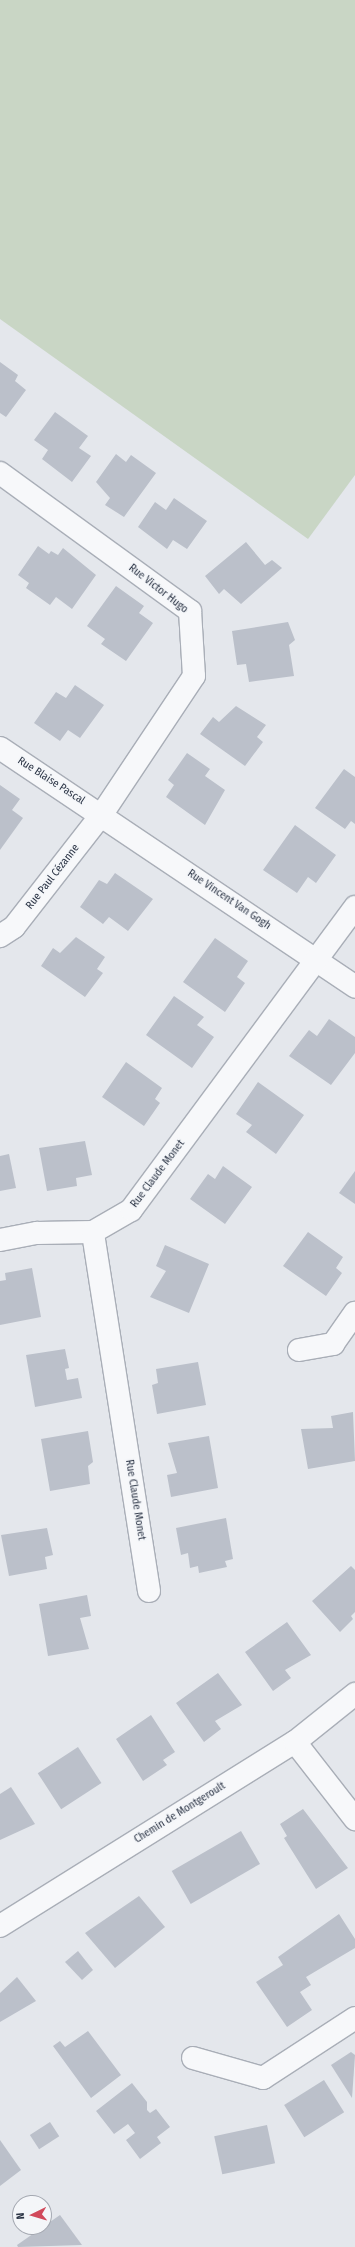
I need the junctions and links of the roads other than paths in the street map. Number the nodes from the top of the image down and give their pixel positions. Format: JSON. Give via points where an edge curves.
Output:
{"nodes":[{"id":1,"x":0,"y":472,"type":"edge"},
{"id":2,"x":0,"y":748,"type":"edge"},
{"id":3,"x":102,"y":814,"type":"junction"},
{"id":4,"x":355,"y":907,"type":"edge"},
{"id":5,"x":0,"y":936,"type":"edge"},
{"id":6,"x":318,"y":961,"type":"junction"},
{"id":7,"x":355,"y":987,"type":"edge"},
{"id":8,"x":93,"y":1232,"type":"junction"},
{"id":9,"x":0,"y":1240,"type":"edge"},
{"id":10,"x":355,"y":1313,"type":"edge"},
{"id":11,"x":300,"y":1350,"type":"dead end"},
{"id":12,"x":149,"y":1591,"type":"dead end"},
{"id":13,"x":355,"y":1694,"type":"edge"},
{"id":14,"x":295,"y":1742,"type":"junction"},
{"id":15,"x":355,"y":1819,"type":"edge"},
{"id":16,"x":0,"y":1926,"type":"edge"},
{"id":17,"x":355,"y":2018,"type":"edge"},
{"id":18,"x":193,"y":2058,"type":"dead end"}],
"edges":[{"from":1,"to":3,"type":"street","name":"Rue Victor Hugo","via":[[190,611],[194,676]]},
{"from":2,"to":3,"type":"street","name":"Rue Blaise Pascal"},
{"from":3,"to":5,"type":"street","name":"Rue Paul Cézanne","via":[[14,927]]},
{"from":3,"to":6,"type":"street","name":"Rue Vincent Van Gogh"},
{"from":4,"to":6,"type":"street","name":"Rue Claude Monet"},
{"from":6,"to":7,"type":"street","name":"Rue Vincent Van Gogh"},
{"from":6,"to":8,"type":"street","name":"Rue Claude Monet","via":[[131,1210]]},
{"from":8,"to":9,"type":"street","via":[[37,1233]]},
{"from":8,"to":12,"type":"street","name":"Rue Claude Monet"},
{"from":10,"to":11,"type":"street","via":[[333,1344]]},
{"from":13,"to":14,"type":"street","name":"Chemin de Montgeroult"},
{"from":14,"to":15,"type":"street"},
{"from":14,"to":16,"type":"street","name":"Chemin de Montgeroult"},
{"from":17,"to":18,"type":"street","via":[[263,2078]]}]}
